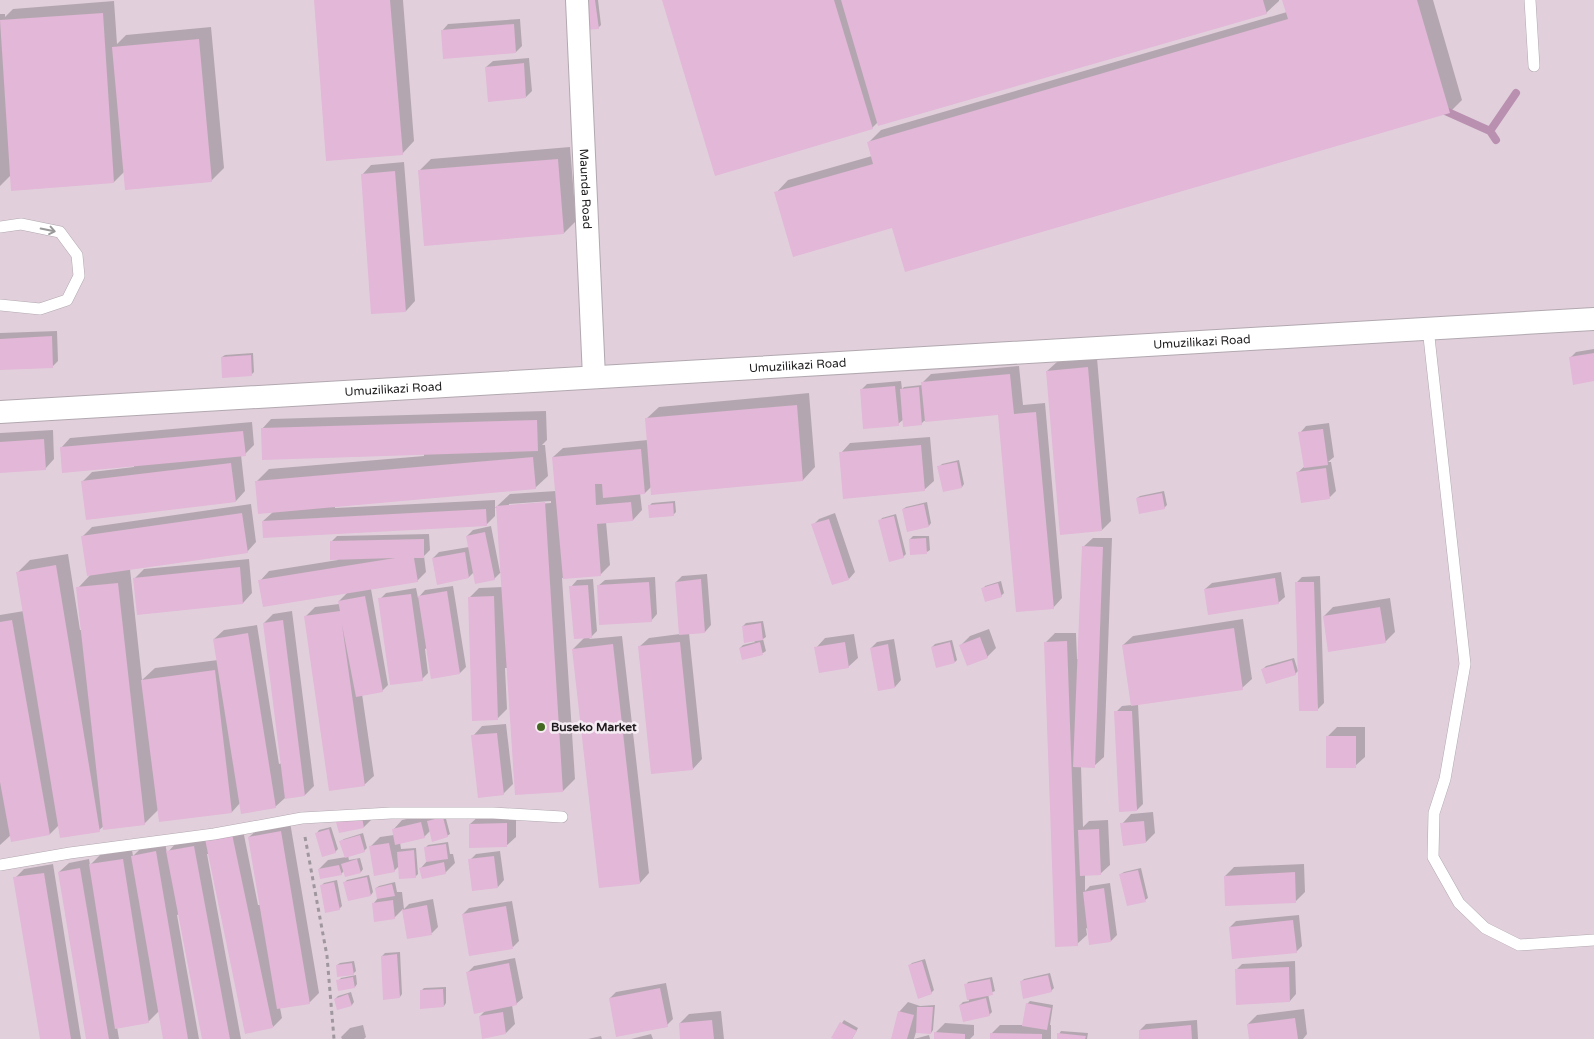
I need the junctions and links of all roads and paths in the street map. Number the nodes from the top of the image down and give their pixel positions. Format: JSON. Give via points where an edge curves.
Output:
{"nodes":[{"id":1,"x":577,"y":0,"type":"edge"},
{"id":2,"x":1530,"y":0,"type":"edge"},
{"id":3,"x":1534,"y":66,"type":"dead end"},
{"id":4,"x":0,"y":227,"type":"edge"},
{"id":5,"x":0,"y":305,"type":"edge"},
{"id":6,"x":1594,"y":319,"type":"edge"},
{"id":7,"x":1428,"y":328,"type":"junction"},
{"id":8,"x":594,"y":377,"type":"junction"},
{"id":9,"x":0,"y":412,"type":"edge"},
{"id":10,"x":562,"y":817,"type":"dead end"},
{"id":11,"x":302,"y":818,"type":"junction"},
{"id":12,"x":0,"y":865,"type":"edge"},
{"id":13,"x":1594,"y":940,"type":"edge"},
{"id":14,"x":334,"y":1039,"type":"edge"}],
"edges":[{"from":1,"to":8,"type":"street","name":"Maunda Road"},
{"from":2,"to":3,"type":"lane"},
{"from":4,"to":5,"type":"lane","one_way":true,"via":[[21,224],[60,232],[77,255],[79,276],[67,300],[40,308]]},
{"from":6,"to":7,"type":"street","name":"Umuzilikazi Road"},
{"from":7,"to":8,"type":"street","name":"Umuzilikazi Road"},
{"from":7,"to":13,"type":"lane","via":[[1465,664],[1445,779],[1434,813],[1433,857],[1459,903],[1485,928],[1519,945]]},
{"from":8,"to":9,"type":"street","name":"Umuzilikazi Road"},
{"from":10,"to":11,"type":"lane","via":[[409,813]]},
{"from":11,"to":12,"type":"lane"},
{"from":11,"to":14,"type":"path","via":[[327,956]]}]}
